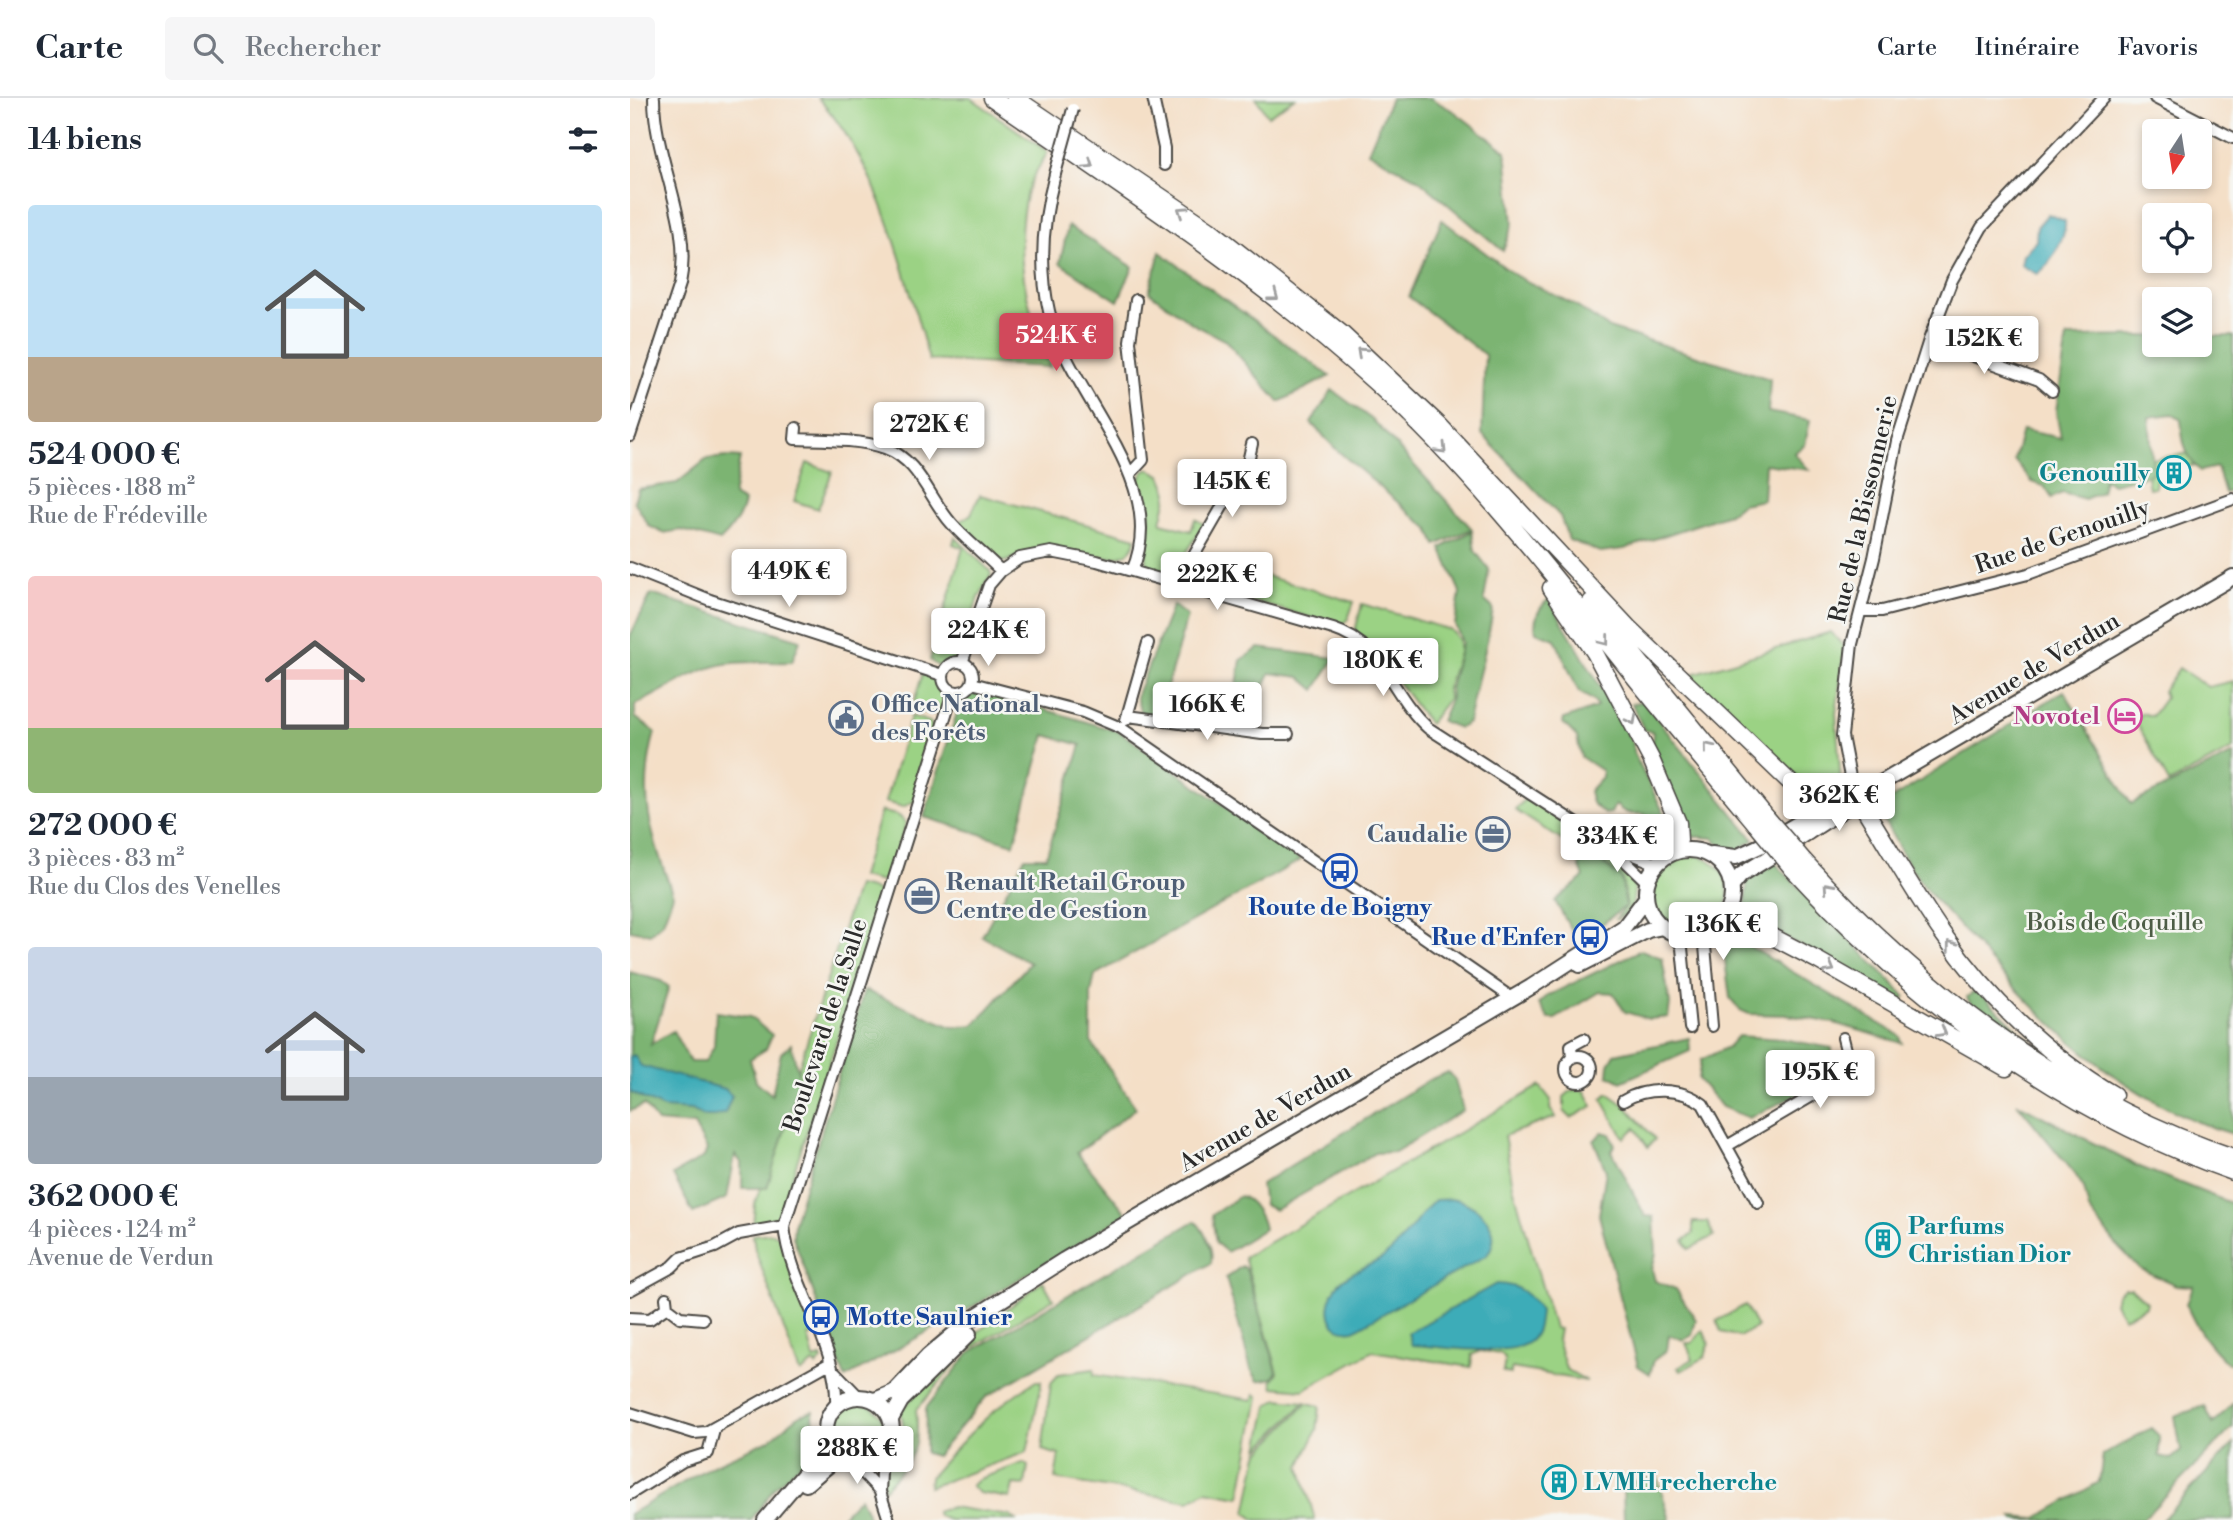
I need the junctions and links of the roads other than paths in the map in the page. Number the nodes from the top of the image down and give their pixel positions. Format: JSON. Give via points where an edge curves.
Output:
{"nodes":[{"id":1,"x":654,"y":98,"type":"edge"},
{"id":2,"x":992,"y":98,"type":"edge"},
{"id":3,"x":1015,"y":98,"type":"edge"},
{"id":4,"x":1153,"y":98,"type":"edge"},
{"id":5,"x":2104,"y":98,"type":"edge"},
{"id":6,"x":2155,"y":98,"type":"edge"},
{"id":7,"x":1075,"y":103,"type":"edge"},
{"id":8,"x":2233,"y":138,"type":"edge"},
{"id":9,"x":1164,"y":165,"type":"dead end"},
{"id":10,"x":1136,"y":300,"type":"dead end"},
{"id":11,"x":1929,"y":340,"type":"junction"},
{"id":12,"x":2052,"y":391,"type":"dead end"},
{"id":13,"x":632,"y":416,"type":"edge"},
{"id":14,"x":796,"y":428,"type":"dead end"},
{"id":15,"x":630,"y":436,"type":"edge"},
{"id":16,"x":1252,"y":444,"type":"dead end"},
{"id":17,"x":1479,"y":468,"type":"junction"},
{"id":18,"x":1130,"y":474,"type":"junction"},
{"id":19,"x":2233,"y":499,"type":"edge"},
{"id":20,"x":1491,"y":503,"type":"junction"},
{"id":21,"x":630,"y":568,"type":"edge"},
{"id":22,"x":1002,"y":571,"type":"junction"},
{"id":23,"x":1132,"y":571,"type":"junction"},
{"id":24,"x":2233,"y":577,"type":"edge"},
{"id":25,"x":1177,"y":585,"type":"junction"},
{"id":26,"x":1862,"y":611,"type":"junction"},
{"id":27,"x":1147,"y":643,"type":"dead end"},
{"id":28,"x":962,"y":663,"type":"junction"},
{"id":29,"x":943,"y":675,"type":"junction"},
{"id":30,"x":972,"y":683,"type":"junction"},
{"id":31,"x":953,"y":692,"type":"junction"},
{"id":32,"x":1128,"y":716,"type":"junction"},
{"id":33,"x":1121,"y":728,"type":"junction"},
{"id":34,"x":1288,"y":734,"type":"dead end"},
{"id":35,"x":1854,"y":790,"type":"junction"},
{"id":36,"x":1819,"y":810,"type":"junction"},
{"id":37,"x":1762,"y":821,"type":"junction"},
{"id":38,"x":1797,"y":834,"type":"joint"},
{"id":39,"x":1610,"y":845,"type":"junction"},
{"id":40,"x":1672,"y":852,"type":"junction"},
{"id":41,"x":1708,"y":853,"type":"junction"},
{"id":42,"x":1657,"y":864,"type":"junction"},
{"id":43,"x":1798,"y":865,"type":"junction"},
{"id":44,"x":1647,"y":882,"type":"junction"},
{"id":45,"x":1733,"y":885,"type":"junction"},
{"id":46,"x":1646,"y":898,"type":"junction"},
{"id":47,"x":1724,"y":920,"type":"junction"},
{"id":48,"x":1669,"y":931,"type":"junction"},
{"id":49,"x":1706,"y":932,"type":"junction"},
{"id":50,"x":1531,"y":987,"type":"junction"},
{"id":51,"x":1711,"y":992,"type":"junction"},
{"id":52,"x":1688,"y":995,"type":"junction"},
{"id":53,"x":1512,"y":998,"type":"junction"},
{"id":54,"x":1712,"y":1026,"type":"dead end"},
{"id":55,"x":1690,"y":1028,"type":"dead end"},
{"id":56,"x":1843,"y":1038,"type":"dead end"},
{"id":57,"x":1584,"y":1039,"type":"dead end"},
{"id":58,"x":1572,"y":1058,"type":"dead end"},
{"id":59,"x":1623,"y":1101,"type":"dead end"},
{"id":60,"x":1727,"y":1146,"type":"junction"},
{"id":61,"x":2207,"y":1148,"type":"junction"},
{"id":62,"x":2189,"y":1156,"type":"junction"},
{"id":63,"x":2233,"y":1157,"type":"edge"},
{"id":64,"x":2233,"y":1172,"type":"edge"},
{"id":65,"x":1758,"y":1203,"type":"dead end"},
{"id":66,"x":784,"y":1226,"type":"junction"},
{"id":67,"x":1022,"y":1287,"type":"junction"},
{"id":68,"x":630,"y":1290,"type":"edge"},
{"id":69,"x":630,"y":1318,"type":"edge"},
{"id":70,"x":703,"y":1320,"type":"dead end"},
{"id":71,"x":832,"y":1366,"type":"junction"},
{"id":72,"x":859,"y":1396,"type":"junction"},
{"id":73,"x":875,"y":1400,"type":"junction"},
{"id":74,"x":836,"y":1406,"type":"junction"},
{"id":75,"x":630,"y":1413,"type":"edge"},
{"id":76,"x":891,"y":1419,"type":"junction"},
{"id":77,"x":714,"y":1430,"type":"junction"},
{"id":78,"x":826,"y":1434,"type":"junction"},
{"id":79,"x":882,"y":1454,"type":"junction"},
{"id":80,"x":849,"y":1461,"type":"junction"},
{"id":81,"x":880,"y":1492,"type":"junction"},
{"id":82,"x":630,"y":1494,"type":"edge"},
{"id":83,"x":765,"y":1520,"type":"edge"},
{"id":84,"x":774,"y":1520,"type":"edge"},
{"id":85,"x":889,"y":1520,"type":"edge"}],
"edges":[{"from":1,"to":13,"type":"street","via":[[656,138],[684,260],[680,284]]},
{"from":2,"to":20,"type":"highway","one_way":true,"via":[[1294,311],[1379,385]]},
{"from":17,"to":3,"type":"highway","one_way":true,"via":[[1300,298],[1209,229]]},
{"from":4,"to":9,"type":"street"},
{"from":5,"to":11,"type":"street","name":"Rue de la Bissonnerie","via":[[1982,227],[1952,280]]},
{"from":6,"to":8,"type":"street"},
{"from":7,"to":18,"type":"street","bridge":true,"via":[[1043,233],[1049,311],[1067,361]]},
{"from":10,"to":18,"type":"street","via":[[1130,341],[1143,460]]},
{"from":11,"to":12,"type":"street","via":[[2039,380]]},
{"from":11,"to":26,"type":"street","name":"Rue de la Bissonnerie","via":[[1898,441]]},
{"from":13,"to":15,"type":"street"},
{"from":14,"to":22,"type":"street","via":[[795,439],[867,443],[901,457],[917,471],[953,526]]},
{"from":16,"to":25,"type":"street","via":[[1248,462]]},
{"from":17,"to":36,"type":"highway","via":[[1600,598]]},
{"from":37,"to":17,"type":"highway","one_way":true},
{"from":18,"to":23,"type":"street","via":[[1143,527]]},
{"from":19,"to":26,"type":"street","name":"Rue de Genouilly","via":[[2028,575],[1882,611]]},
{"from":20,"to":37,"type":"highway","one_way":true},
{"from":20,"to":40,"type":"highway","one_way":true,"via":[[1595,653],[1634,724],[1678,823],[1679,840]]},
{"from":21,"to":29,"type":"street","via":[[710,600]]},
{"from":22,"to":23,"type":"street","via":[[1020,558],[1051,552]]},
{"from":22,"to":28,"type":"street","via":[[986,592]]},
{"from":23,"to":25,"type":"street"},
{"from":24,"to":35,"type":"main road","name":"Avenue de Verdun"},
{"from":25,"to":39,"type":"street","via":[[1358,639],[1369,647],[1428,728]]},
{"from":26,"to":35,"type":"street","name":"Rue de la Bissonnerie","via":[[1852,644],[1842,719],[1842,745]]},
{"from":27,"to":32,"type":"street"},
{"from":28,"to":29,"type":"street","via":[[949,665]]},
{"from":28,"to":30,"type":"street","via":[[973,673]]},
{"from":29,"to":31,"type":"street","via":[[944,684]]},
{"from":30,"to":31,"type":"street","via":[[962,692]]},
{"from":30,"to":33,"type":"street","via":[[1083,712]]},
{"from":31,"to":66,"type":"street","name":"Boulevard de la Salle"},
{"from":32,"to":33,"type":"street"},
{"from":32,"to":34,"type":"street"},
{"from":33,"to":53,"type":"street"},
{"from":35,"to":36,"type":"main road","name":"Avenue de Verdun"},
{"from":35,"to":38,"type":"main road","name":"Avenue de Verdun","via":[[1844,810]]},
{"from":61,"to":35,"type":"highway","one_way":true,"via":[[2098,1086],[2048,1048],[1996,999],[1942,933]]},
{"from":36,"to":38,"type":"highway"},
{"from":37,"to":43,"type":"highway","bridge":true},
{"from":39,"to":42,"type":"street"},
{"from":39,"to":44,"type":"street"},
{"from":40,"to":41,"type":"main road"},
{"from":40,"to":42,"type":"main road"},
{"from":41,"to":45,"type":"main road","via":[[1727,871]]},
{"from":41,"to":45,"type":"main road","via":[[1736,857],[1765,851]]},
{"from":42,"to":44,"type":"main road"},
{"from":61,"to":43,"type":"highway","one_way":true,"via":[[2106,1102],[1985,1028]]},
{"from":43,"to":62,"type":"highway","via":[[1881,959],[1966,1029],[2080,1102]]},
{"from":44,"to":46,"type":"main road"},
{"from":45,"to":47,"type":"main road"},
{"from":46,"to":48,"type":"main road","via":[[1651,913]]},
{"from":46,"to":50,"type":"main road","name":"Avenue de Verdun","via":[[1624,927]]},
{"from":47,"to":49,"type":"main road"},
{"from":47,"to":62,"type":"highway","one_way":true,"via":[[1752,926],[1817,960],[2098,1121],[2150,1145]]},
{"from":48,"to":49,"type":"main road","via":[[1691,936]]},
{"from":48,"to":50,"type":"main road","name":"Avenue de Verdun","via":[[1648,930]]},
{"from":48,"to":52,"type":"street","via":[[1682,948]]},
{"from":49,"to":51,"type":"street"},
{"from":50,"to":53,"type":"main road","name":"Avenue de Verdun"},
{"from":51,"to":52,"type":"street"},
{"from":51,"to":54,"type":"street"},
{"from":52,"to":55,"type":"street"},
{"from":53,"to":67,"type":"main road","name":"Avenue de Verdun"},
{"from":56,"to":60,"type":"street","via":[[1846,1076]]},
{"from":57,"to":58,"type":"street","via":[[1571,1046]]},
{"from":59,"to":60,"type":"street","via":[[1662,1091],[1693,1096],[1703,1104]]},
{"from":60,"to":65,"type":"street"},
{"from":61,"to":63,"type":"highway"},
{"from":62,"to":64,"type":"highway"},
{"from":66,"to":68,"type":"street","via":[[739,1234],[681,1258]]},
{"from":66,"to":71,"type":"street","name":"Boulevard de la Salle","via":[[789,1254]]},
{"from":67,"to":73,"type":"main road","name":"Avenue de Verdun","via":[[973,1318],[894,1392]]},
{"from":67,"to":76,"type":"main road","name":"Avenue de Verdun","via":[[931,1370],[901,1401]]},
{"from":69,"to":70,"type":"street","via":[[650,1319],[666,1303],[680,1317]]},
{"from":71,"to":72,"type":"street","name":"Boulevard de la Salle"},
{"from":71,"to":74,"type":"street","name":"Boulevard de la Salle"},
{"from":71,"to":77,"type":"street"},
{"from":72,"to":73,"type":"main road"},
{"from":72,"to":74,"type":"main road"},
{"from":73,"to":76,"type":"main road"},
{"from":74,"to":78,"type":"main road","via":[[830,1412]]},
{"from":75,"to":77,"type":"street","via":[[694,1433]]},
{"from":76,"to":79,"type":"main road","via":[[892,1439]]},
{"from":77,"to":82,"type":"street","via":[[708,1453],[683,1461]]},
{"from":78,"to":80,"type":"main road","via":[[829,1444]]},
{"from":78,"to":83,"type":"main road","via":[[817,1459]]},
{"from":79,"to":80,"type":"main road","via":[[868,1462]]},
{"from":79,"to":81,"type":"street"},
{"from":80,"to":81,"type":"street"},
{"from":80,"to":84,"type":"main road","via":[[831,1463]]},
{"from":81,"to":85,"type":"street"}]}
